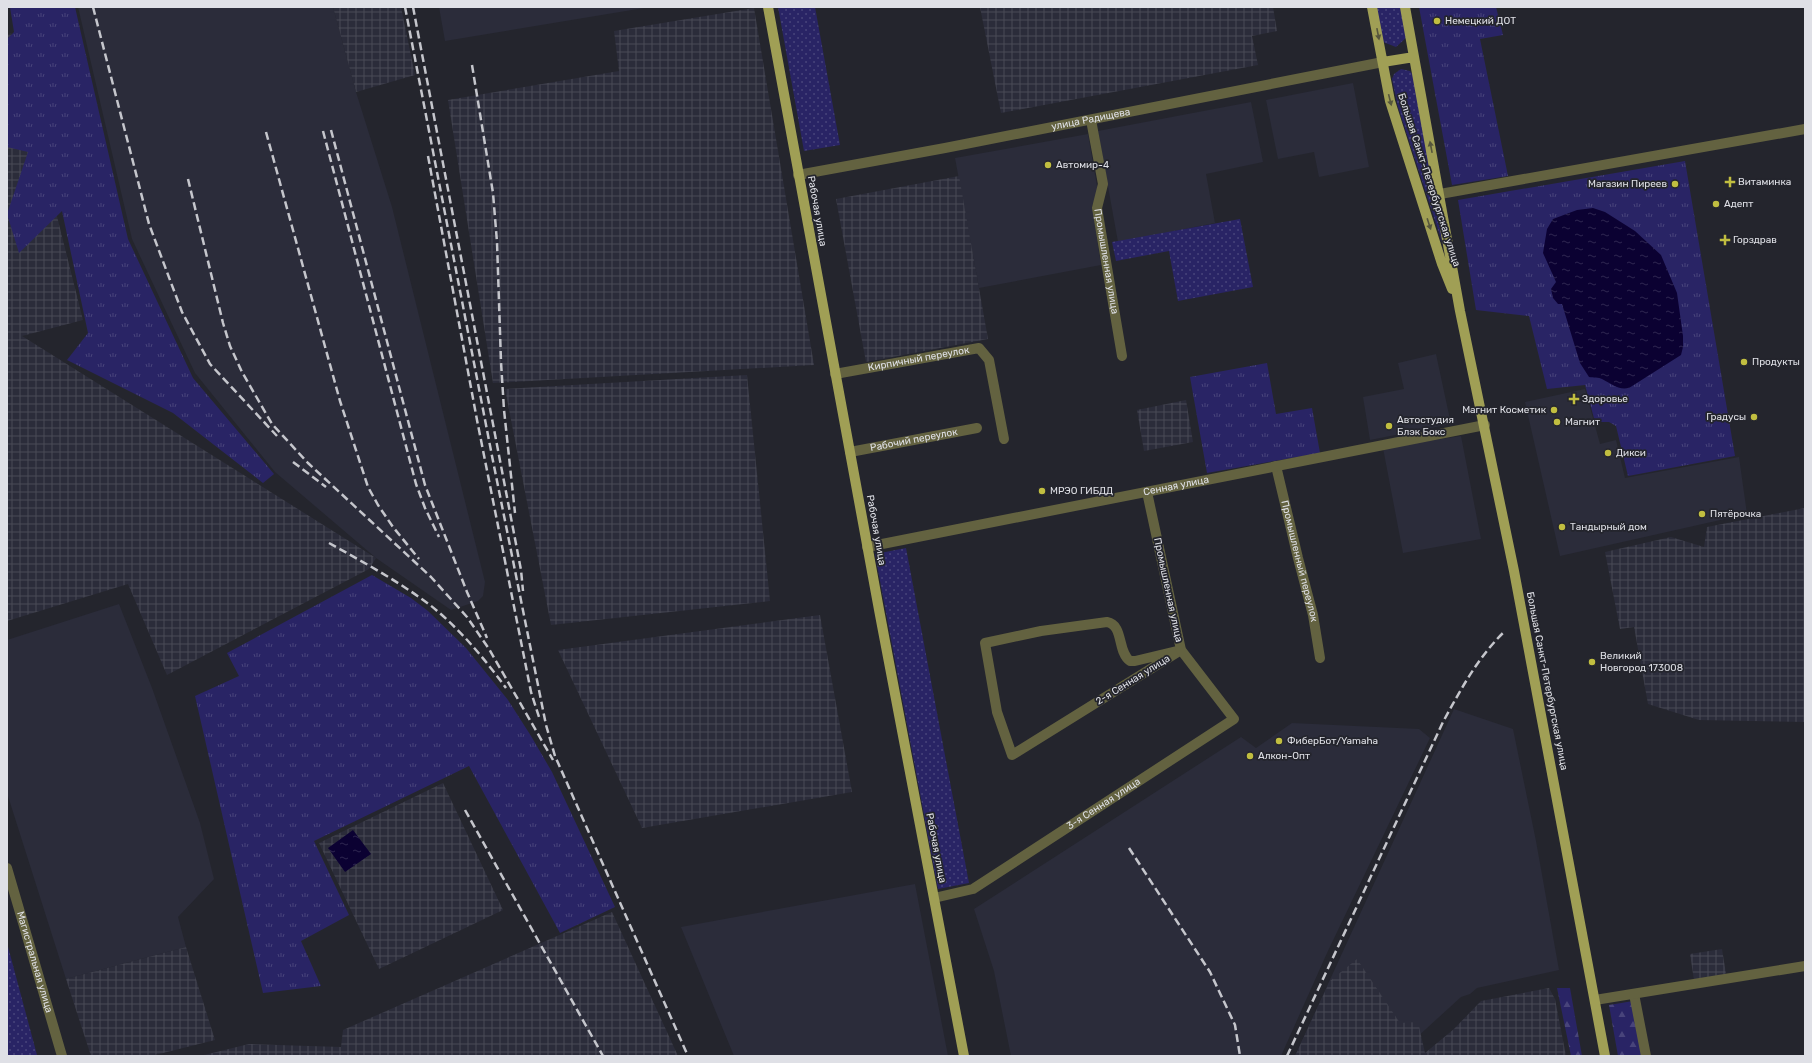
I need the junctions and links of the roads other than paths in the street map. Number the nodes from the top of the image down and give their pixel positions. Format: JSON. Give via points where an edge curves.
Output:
{"nodes":[{"id":1,"x":768,"y":7,"type":"edge"},
{"id":2,"x":1372,"y":7,"type":"edge"},
{"id":3,"x":1405,"y":7,"type":"edge"},
{"id":4,"x":1414,"y":57,"type":"junction"},
{"id":5,"x":1383,"y":62,"type":"junction"},
{"id":6,"x":1091,"y":120,"type":"junction"},
{"id":7,"x":1805,"y":129,"type":"edge"},
{"id":8,"x":798,"y":175,"type":"junction"},
{"id":9,"x":1440,"y":194,"type":"junction"},
{"id":10,"x":1460,"y":311,"type":"junction"},
{"id":11,"x":1122,"y":356,"type":"dead end"},
{"id":12,"x":835,"y":374,"type":"junction"},
{"id":13,"x":1485,"y":425,"type":"junction"},
{"id":14,"x":977,"y":428,"type":"dead end"},
{"id":15,"x":1004,"y":439,"type":"dead end"},
{"id":16,"x":850,"y":452,"type":"junction"},
{"id":17,"x":1276,"y":466,"type":"junction"},
{"id":18,"x":1147,"y":492,"type":"junction"},
{"id":19,"x":867,"y":547,"type":"junction"},
{"id":20,"x":1181,"y":650,"type":"junction"},
{"id":21,"x":1320,"y":658,"type":"dead end"},
{"id":22,"x":1234,"y":719,"type":"joint"},
{"id":23,"x":7,"y":868,"type":"edge"},
{"id":24,"x":934,"y":898,"type":"junction"},
{"id":25,"x":1805,"y":966,"type":"edge"},
{"id":26,"x":1634,"y":994,"type":"junction"},
{"id":27,"x":1595,"y":1000,"type":"junction"},
{"id":28,"x":62,"y":1056,"type":"edge"},
{"id":29,"x":964,"y":1056,"type":"edge"},
{"id":30,"x":1605,"y":1056,"type":"edge"},
{"id":31,"x":1646,"y":1056,"type":"edge"}],
"edges":[{"from":1,"to":8,"type":"main road","name":"Рабочая улица"},
{"from":2,"to":5,"type":"main road","name":"Большая Санкт-Петербургская улица","one_way":true},
{"from":3,"to":4,"type":"main road","name":"Большая Санкт-Петербургская улица"},
{"from":4,"to":5,"type":"main road"},
{"from":9,"to":4,"type":"main road","name":"Большая Санкт-Петербургская улица","one_way":true},
{"from":5,"to":6,"type":"street","name":"улица Радищева"},
{"from":5,"to":10,"type":"main road","name":"Большая Санкт-Петербургская улица","one_way":true,"via":[[1390,100],[1442,264]]},
{"from":6,"to":8,"type":"street","name":"улица Радищева"},
{"from":6,"to":11,"type":"street","name":"Промышленная улица","via":[[1103,184],[1097,208]]},
{"from":7,"to":9,"type":"street"},
{"from":8,"to":12,"type":"main road","name":"Рабочая улица"},
{"from":9,"to":10,"type":"main road","name":"Большая Санкт-Петербургская улица"},
{"from":10,"to":13,"type":"main road","name":"Большая Санкт-Петербургская улица"},
{"from":12,"to":15,"type":"street","name":"Кирпичный переулок","via":[[979,348],[989,360]]},
{"from":12,"to":16,"type":"main road","name":"Рабочая улица"},
{"from":13,"to":17,"type":"street","name":"Сенная улица"},
{"from":13,"to":27,"type":"main road","name":"Большая Санкт-Петербургская улица"},
{"from":14,"to":16,"type":"street","name":"Рабочий переулок"},
{"from":16,"to":19,"type":"main road","name":"Рабочая улица"},
{"from":17,"to":18,"type":"street","name":"Сенная улица"},
{"from":17,"to":21,"type":"street","name":"Промышленный переулок","via":[[1313,615]]},
{"from":18,"to":19,"type":"street","name":"Сенная улица"},
{"from":18,"to":20,"type":"street","name":"Промышленная улица"},
{"from":19,"to":24,"type":"main road","name":"Рабочая улица"},
{"from":20,"to":20,"type":"street","name":"2-я Сенная улица","via":[[1130,661],[1123,652],[1116,627],[1113,623],[1107,622],[984,644],[997,712],[1012,755]]},
{"from":20,"to":22,"type":"street","name":"Промышленная улица"},
{"from":22,"to":24,"type":"street","name":"3-я Сенная улица","via":[[973,889]]},
{"from":23,"to":28,"type":"street","name":"Магистральная улица"},
{"from":24,"to":29,"type":"main road","name":"Рабочая улица"},
{"from":25,"to":26,"type":"street"},
{"from":26,"to":27,"type":"street"},
{"from":26,"to":31,"type":"street"},
{"from":27,"to":30,"type":"main road","name":"Большая Санкт-Петербургская улица"}]}
